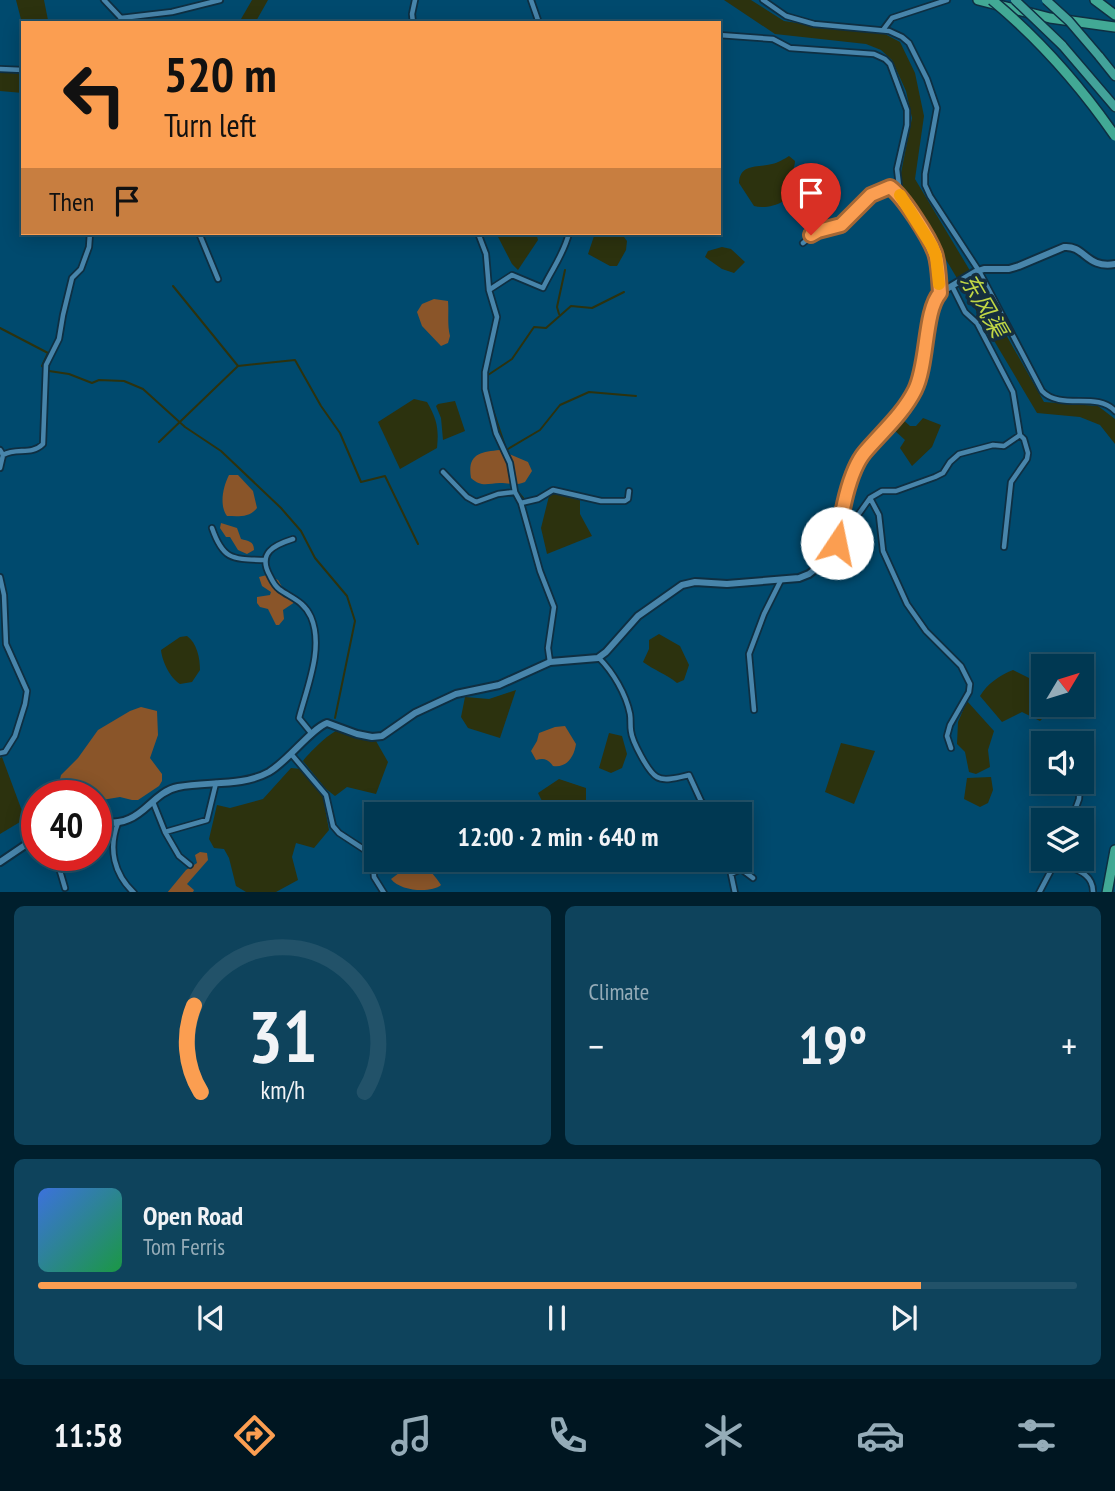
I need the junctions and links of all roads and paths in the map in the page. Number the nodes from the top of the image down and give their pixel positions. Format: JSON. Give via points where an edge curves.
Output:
{"nodes":[{"id":1,"x":104,"y":0,"type":"edge"},
{"id":2,"x":220,"y":0,"type":"edge"},
{"id":3,"x":415,"y":0,"type":"edge"},
{"id":4,"x":531,"y":0,"type":"edge"},
{"id":5,"x":763,"y":0,"type":"edge"},
{"id":6,"x":947,"y":0,"type":"edge"},
{"id":7,"x":978,"y":0,"type":"edge"},
{"id":8,"x":992,"y":0,"type":"edge"},
{"id":9,"x":1015,"y":0,"type":"edge"},
{"id":10,"x":1046,"y":0,"type":"edge"},
{"id":11,"x":1095,"y":0,"type":"edge"},
{"id":12,"x":1115,"y":15,"type":"edge"},
{"id":13,"x":120,"y":20,"type":"edge"},
{"id":14,"x":413,"y":21,"type":"edge"},
{"id":15,"x":538,"y":21,"type":"edge"},
{"id":16,"x":1115,"y":27,"type":"edge"},
{"id":17,"x":883,"y":30,"type":"junction"},
{"id":18,"x":721,"y":34,"type":"edge"},
{"id":19,"x":0,"y":69,"type":"edge"},
{"id":20,"x":21,"y":70,"type":"edge"},
{"id":21,"x":1115,"y":76,"type":"edge"},
{"id":22,"x":1115,"y":107,"type":"edge"},
{"id":23,"x":1115,"y":136,"type":"edge"},
{"id":24,"x":900,"y":194,"type":"junction"},
{"id":25,"x":90,"y":235,"type":"edge"},
{"id":26,"x":200,"y":235,"type":"edge"},
{"id":27,"x":479,"y":235,"type":"edge"},
{"id":28,"x":568,"y":235,"type":"edge"},
{"id":29,"x":803,"y":243,"type":"dead end"},
{"id":30,"x":1115,"y":264,"type":"edge"},
{"id":31,"x":977,"y":272,"type":"junction"},
{"id":32,"x":218,"y":279,"type":"dead end"},
{"id":33,"x":954,"y":285,"type":"junction"},
{"id":34,"x":489,"y":290,"type":"junction"},
{"id":35,"x":940,"y":293,"type":"junction"},
{"id":36,"x":1115,"y":411,"type":"edge"},
{"id":37,"x":1020,"y":435,"type":"junction"},
{"id":38,"x":1,"y":453,"type":"edge"},
{"id":39,"x":0,"y":468,"type":"edge"},
{"id":40,"x":443,"y":471,"type":"dead end"},
{"id":41,"x":629,"y":491,"type":"dead end"},
{"id":42,"x":515,"y":492,"type":"junction"},
{"id":43,"x":870,"y":498,"type":"junction"},
{"id":44,"x":521,"y":503,"type":"junction"},
{"id":45,"x":839,"y":525,"type":"junction"},
{"id":46,"x":212,"y":527,"type":"dead end"},
{"id":47,"x":293,"y":539,"type":"dead end"},
{"id":48,"x":1004,"y":547,"type":"dead end"},
{"id":49,"x":264,"y":561,"type":"junction"},
{"id":50,"x":0,"y":577,"type":"edge"},
{"id":51,"x":782,"y":579,"type":"junction"},
{"id":52,"x":598,"y":657,"type":"junction"},
{"id":53,"x":550,"y":662,"type":"junction"},
{"id":54,"x":754,"y":710,"type":"dead end"},
{"id":55,"x":312,"y":734,"type":"junction"},
{"id":56,"x":951,"y":748,"type":"dead end"},
{"id":57,"x":0,"y":753,"type":"edge"},
{"id":58,"x":292,"y":755,"type":"junction"},
{"id":59,"x":217,"y":782,"type":"junction"},
{"id":60,"x":153,"y":801,"type":"junction"},
{"id":61,"x":702,"y":802,"type":"edge"},
{"id":62,"x":112,"y":822,"type":"edge"},
{"id":63,"x":118,"y":822,"type":"junction"},
{"id":64,"x":165,"y":832,"type":"junction"},
{"id":65,"x":21,"y":848,"type":"edge"},
{"id":66,"x":364,"y":849,"type":"edge"},
{"id":67,"x":1115,"y":850,"type":"edge"},
{"id":68,"x":0,"y":862,"type":"edge"},
{"id":69,"x":190,"y":865,"type":"dead end"},
{"id":70,"x":60,"y":871,"type":"edge"},
{"id":71,"x":1051,"y":871,"type":"edge"},
{"id":72,"x":1079,"y":871,"type":"edge"},
{"id":73,"x":374,"y":872,"type":"edge"},
{"id":74,"x":735,"y":872,"type":"edge"},
{"id":75,"x":745,"y":872,"type":"edge"},
{"id":76,"x":753,"y":878,"type":"dead end"},
{"id":77,"x":65,"y":888,"type":"dead end"},
{"id":78,"x":134,"y":892,"type":"edge"},
{"id":79,"x":384,"y":892,"type":"edge"},
{"id":80,"x":735,"y":892,"type":"edge"},
{"id":81,"x":1039,"y":892,"type":"edge"},
{"id":82,"x":1093,"y":892,"type":"edge"},
{"id":83,"x":1107,"y":892,"type":"edge"}],
"edges":[{"from":1,"to":13,"type":"street"},
{"from":2,"to":13,"type":"street"},
{"from":3,"to":14,"type":"street"},
{"from":4,"to":15,"type":"street"},
{"from":5,"to":17,"type":"street","via":[[786,16],[814,24]]},
{"from":6,"to":17,"type":"street","via":[[892,18]]},
{"from":7,"to":16,"type":"highway","via":[[1050,18]]},
{"from":8,"to":23,"type":"highway","bridge":true,"via":[[1055,58]]},
{"from":9,"to":22,"type":"highway","bridge":true,"via":[[1062,45]]},
{"from":10,"to":21,"type":"highway","bridge":true},
{"from":11,"to":12,"type":"highway"},
{"from":17,"to":31,"type":"street","via":[[909,43],[927,79],[937,108],[925,185]]},
{"from":18,"to":24,"type":"street","via":[[885,59],[908,114],[897,169]]},
{"from":19,"to":20,"type":"street"},
{"from":24,"to":29,"type":"street","via":[[890,187],[871,195],[841,225],[818,231]]},
{"from":24,"to":35,"type":"street","via":[[932,246]]},
{"from":25,"to":38,"type":"street","via":[[81,269],[72,278],[59,339],[46,369],[43,444],[30,452]]},
{"from":26,"to":32,"type":"street"},
{"from":27,"to":34,"type":"street","via":[[486,254]]},
{"from":28,"to":34,"type":"street","via":[[543,288],[512,275]]},
{"from":30,"to":31,"type":"street","via":[[1097,264],[1070,246],[1009,269]]},
{"from":31,"to":33,"type":"street"},
{"from":31,"to":36,"type":"street","via":[[1042,391],[1052,399],[1105,403]]},
{"from":33,"to":35,"type":"street"},
{"from":33,"to":37,"type":"street","via":[[1013,393]]},
{"from":34,"to":42,"type":"street","via":[[498,317],[485,389]]},
{"from":35,"to":45,"type":"street","via":[[934,300],[916,388],[857,463]]},
{"from":37,"to":43,"type":"street","via":[[1004,446],[959,454],[935,477]]},
{"from":37,"to":48,"type":"street","via":[[1028,453],[1011,482]]},
{"from":38,"to":39,"type":"street"},
{"from":40,"to":42,"type":"street","via":[[476,502]]},
{"from":41,"to":44,"type":"street","via":[[625,501],[553,490]]},
{"from":42,"to":44,"type":"street"},
{"from":43,"to":45,"type":"street","via":[[851,525]]},
{"from":43,"to":56,"type":"street","via":[[879,515],[883,551],[907,604],[967,675],[969,692],[947,736]]},
{"from":44,"to":53,"type":"street","via":[[554,607]]},
{"from":45,"to":51,"type":"street","via":[[833,555],[809,574]]},
{"from":46,"to":49,"type":"street","via":[[218,546],[234,559]]},
{"from":47,"to":49,"type":"street","via":[[275,545]]},
{"from":49,"to":55,"type":"street","via":[[275,586],[292,595],[311,617],[315,653],[299,718]]},
{"from":50,"to":57,"type":"street","via":[[6,644],[27,691],[15,736]]},
{"from":51,"to":52,"type":"street","via":[[682,585],[638,617]]},
{"from":51,"to":54,"type":"street","via":[[749,654]]},
{"from":52,"to":53,"type":"street"},
{"from":52,"to":61,"type":"street","via":[[613,675],[636,745],[653,774],[658,779],[689,775]]},
{"from":53,"to":55,"type":"street","via":[[499,685],[437,702],[382,736],[327,723]]},
{"from":55,"to":58,"type":"street"},
{"from":58,"to":59,"type":"street","via":[[253,779]]},
{"from":58,"to":66,"type":"street","via":[[326,795],[333,826]]},
{"from":59,"to":60,"type":"street","via":[[178,787]]},
{"from":59,"to":64,"type":"street","via":[[207,820]]},
{"from":60,"to":63,"type":"street","via":[[135,816]]},
{"from":60,"to":64,"type":"street"},
{"from":62,"to":63,"type":"street"},
{"from":63,"to":78,"type":"street","via":[[115,864]]},
{"from":64,"to":69,"type":"street"},
{"from":65,"to":68,"type":"street"},
{"from":67,"to":83,"type":"highway"},
{"from":70,"to":77,"type":"street"},
{"from":71,"to":81,"type":"street"},
{"from":72,"to":82,"type":"street","via":[[1094,882]]},
{"from":73,"to":79,"type":"street"},
{"from":74,"to":80,"type":"street","via":[[731,874]]},
{"from":75,"to":76,"type":"street"}]}
